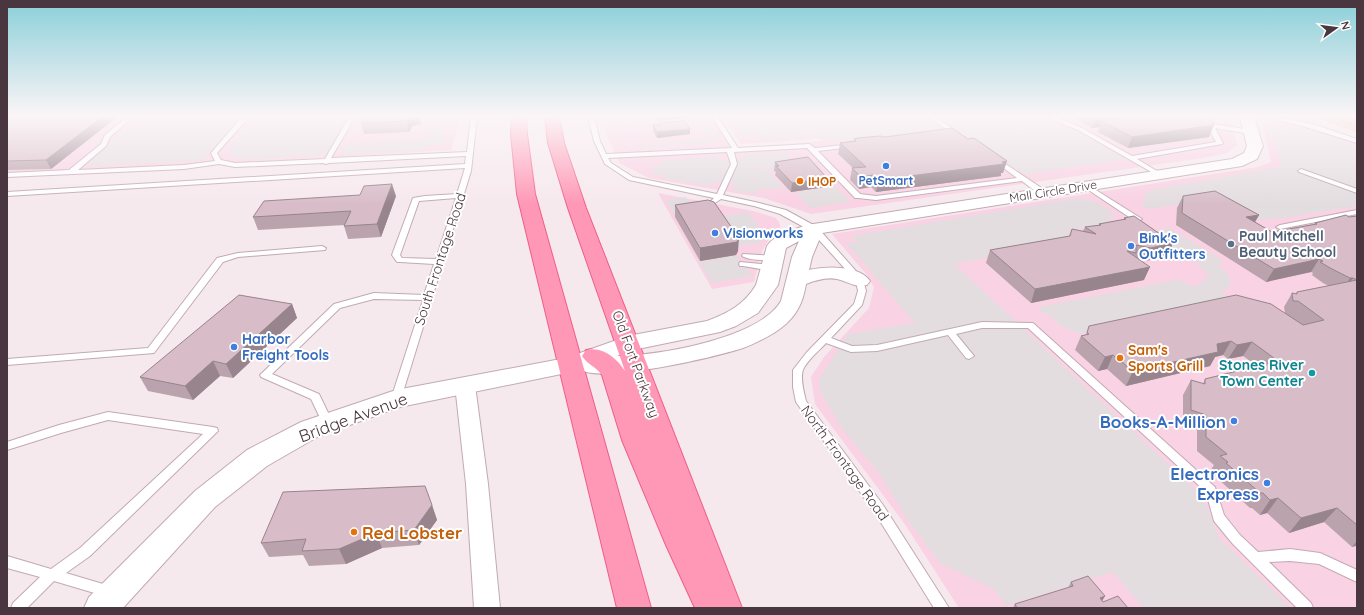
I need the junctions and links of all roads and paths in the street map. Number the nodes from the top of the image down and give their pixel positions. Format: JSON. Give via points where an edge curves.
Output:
{"nodes":[{"id":1,"x":103,"y":146,"type":"edge"},
{"id":2,"x":221,"y":146,"type":"edge"},
{"id":3,"x":336,"y":146,"type":"edge"},
{"id":4,"x":471,"y":146,"type":"edge"},
{"id":5,"x":520,"y":146,"type":"edge"},
{"id":6,"x":557,"y":146,"type":"edge"},
{"id":7,"x":599,"y":146,"type":"edge"},
{"id":8,"x":731,"y":146,"type":"edge"},
{"id":9,"x":848,"y":146,"type":"edge"},
{"id":10,"x":1111,"y":146,"type":"edge"},
{"id":11,"x":1204,"y":146,"type":"edge"},
{"id":12,"x":1255,"y":146,"type":"edge"},
{"id":13,"x":733,"y":149,"type":"junction"},
{"id":14,"x":814,"y":150,"type":"junction"},
{"id":15,"x":470,"y":154,"type":"junction"},
{"id":16,"x":604,"y":156,"type":"junction"},
{"id":17,"x":990,"y":156,"type":"edge"},
{"id":18,"x":1133,"y":158,"type":"junction"},
{"id":19,"x":219,"y":162,"type":"junction"},
{"id":20,"x":326,"y":162,"type":"junction"},
{"id":21,"x":469,"y":166,"type":"junction"},
{"id":22,"x":1301,"y":171,"type":"dead end"},
{"id":23,"x":71,"y":172,"type":"junction"},
{"id":24,"x":7,"y":175,"type":"edge"},
{"id":25,"x":1160,"y":175,"type":"junction"},
{"id":26,"x":1023,"y":179,"type":"junction"},
{"id":27,"x":1086,"y":186,"type":"junction"},
{"id":28,"x":1357,"y":191,"type":"edge"},
{"id":29,"x":1043,"y":193,"type":"junction"},
{"id":30,"x":7,"y":194,"type":"edge"},
{"id":31,"x":460,"y":196,"type":"junction"},
{"id":32,"x":718,"y":197,"type":"junction"},
{"id":33,"x":710,"y":207,"type":"edge"},
{"id":34,"x":1357,"y":212,"type":"edge"},
{"id":35,"x":1138,"y":219,"type":"edge"},
{"id":36,"x":1280,"y":227,"type":"dead end"},
{"id":37,"x":814,"y":229,"type":"junction"},
{"id":38,"x":322,"y":248,"type":"dead end"},
{"id":39,"x":744,"y":260,"type":"dead end"},
{"id":40,"x":439,"y":262,"type":"junction"},
{"id":41,"x":773,"y":263,"type":"junction"},
{"id":42,"x":798,"y":280,"type":"junction"},
{"id":43,"x":860,"y":281,"type":"junction"},
{"id":44,"x":428,"y":298,"type":"junction"},
{"id":45,"x":950,"y":332,"type":"junction"},
{"id":46,"x":824,"y":339,"type":"junction"},
{"id":47,"x":632,"y":354,"type":"junction"},
{"id":48,"x":969,"y":356,"type":"dead end"},
{"id":49,"x":7,"y":362,"type":"edge"},
{"id":50,"x":591,"y":362,"type":"junction"},
{"id":51,"x":466,"y":385,"type":"junction"},
{"id":52,"x":396,"y":399,"type":"junction"},
{"id":53,"x":328,"y":423,"type":"junction"},
{"id":54,"x":7,"y":446,"type":"edge"},
{"id":55,"x":1255,"y":558,"type":"junction"},
{"id":56,"x":7,"y":562,"type":"edge"},
{"id":57,"x":52,"y":575,"type":"junction"},
{"id":58,"x":1357,"y":576,"type":"edge"},
{"id":59,"x":108,"y":601,"type":"edge"},
{"id":60,"x":18,"y":608,"type":"edge"},
{"id":61,"x":487,"y":608,"type":"edge"},
{"id":62,"x":634,"y":608,"type":"edge"},
{"id":63,"x":712,"y":608,"type":"edge"},
{"id":64,"x":725,"y":608,"type":"edge"},
{"id":65,"x":942,"y":608,"type":"edge"},
{"id":66,"x":1306,"y":608,"type":"edge"}],
"edges":[{"from":1,"to":23,"type":"lane"},
{"from":2,"to":19,"type":"lane","via":[[214,153]]},
{"from":3,"to":20,"type":"lane"},
{"from":4,"to":15,"type":"lane","name":"South Frontage Road"},
{"from":5,"to":50,"type":"main road","via":[[526,194]]},
{"from":6,"to":47,"type":"main road","name":"Old Fort Parkway","via":[[577,208]]},
{"from":7,"to":16,"type":"lane"},
{"from":8,"to":13,"type":"lane"},
{"from":9,"to":14,"type":"lane"},
{"from":10,"to":18,"type":"lane"},
{"from":11,"to":18,"type":"lane"},
{"from":12,"to":25,"type":"street","name":"Mall Circle Drive","via":[[1251,156],[1236,163]]},
{"from":13,"to":14,"type":"lane","via":[[809,146]]},
{"from":13,"to":16,"type":"lane"},
{"from":13,"to":32,"type":"lane","via":[[734,164]]},
{"from":14,"to":26,"type":"lane","via":[[858,196],[876,198]]},
{"from":15,"to":20,"type":"lane"},
{"from":15,"to":21,"type":"lane","name":"South Frontage Road"},
{"from":16,"to":32,"type":"lane","via":[[608,164],[631,179]]},
{"from":17,"to":26,"type":"lane"},
{"from":18,"to":25,"type":"lane"},
{"from":19,"to":20,"type":"lane","via":[[235,165]]},
{"from":19,"to":23,"type":"lane","via":[[184,167]]},
{"from":21,"to":30,"type":"lane"},
{"from":21,"to":31,"type":"lane","name":"South Frontage Road"},
{"from":22,"to":28,"type":"lane"},
{"from":23,"to":24,"type":"lane"},
{"from":25,"to":27,"type":"street","name":"Mall Circle Drive"},
{"from":26,"to":29,"type":"lane"},
{"from":27,"to":29,"type":"street","name":"Mall Circle Drive"},
{"from":27,"to":35,"type":"lane"},
{"from":29,"to":37,"type":"street","name":"Mall Circle Drive"},
{"from":31,"to":40,"type":"lane","name":"South Frontage Road"},
{"from":31,"to":40,"type":"lane","via":[[416,200],[396,255],[400,260]]},
{"from":32,"to":33,"type":"lane"},
{"from":32,"to":37,"type":"lane","via":[[783,212]]},
{"from":34,"to":36,"type":"lane"},
{"from":37,"to":41,"type":"street","name":"Mall Circle Drive","via":[[780,243]]},
{"from":37,"to":42,"type":"street","name":"Mall Circle Drive","via":[[802,257]]},
{"from":37,"to":43,"type":"lane"},
{"from":38,"to":49,"type":"lane","via":[[238,255],[220,260],[151,350]]},
{"from":39,"to":41,"type":"lane"},
{"from":40,"to":44,"type":"lane","name":"South Frontage Road"},
{"from":41,"to":47,"type":"street","name":"Mall Circle Drive","via":[[767,285],[750,308],[712,327]]},
{"from":42,"to":43,"type":"street","via":[[831,272],[847,274]]},
{"from":42,"to":47,"type":"street","name":"Mall Circle Drive","via":[[790,305],[773,323],[736,342],[711,349]]},
{"from":43,"to":46,"type":"lane","name":"North Frontage Road","via":[[862,291],[858,305]]},
{"from":44,"to":52,"type":"lane","name":"South Frontage Road"},
{"from":44,"to":53,"type":"lane","via":[[374,296],[337,306],[265,375],[315,397]]},
{"from":45,"to":46,"type":"lane","via":[[877,348],[851,349]]},
{"from":45,"to":48,"type":"lane"},
{"from":45,"to":55,"type":"lane","via":[[982,325],[1030,325],[1211,490],[1218,517],[1236,540]]},
{"from":46,"to":65,"type":"lane","name":"North Frontage Road","via":[[798,370],[801,402],[879,509]]},
{"from":47,"to":50,"type":"street","name":"Mall Circle Drive"},
{"from":47,"to":64,"type":"main road","name":"Old Fort Parkway"},
{"from":50,"to":51,"type":"street","name":"Bridge Avenue"},
{"from":50,"to":62,"type":"main road"},
{"from":50,"to":63,"type":"main road","via":[[614,372],[636,440]]},
{"from":51,"to":52,"type":"street","name":"Bridge Avenue"},
{"from":51,"to":61,"type":"street"},
{"from":52,"to":53,"type":"street","name":"Bridge Avenue"},
{"from":53,"to":59,"type":"street","name":"Bridge Avenue","via":[[310,429],[257,458],[205,499]]},
{"from":54,"to":57,"type":"lane","via":[[108,416],[213,431],[85,552]]},
{"from":55,"to":58,"type":"lane","via":[[1290,555],[1320,559]]},
{"from":55,"to":66,"type":"lane"},
{"from":56,"to":57,"type":"lane"},
{"from":57,"to":59,"type":"lane"},
{"from":57,"to":60,"type":"lane"}]}
